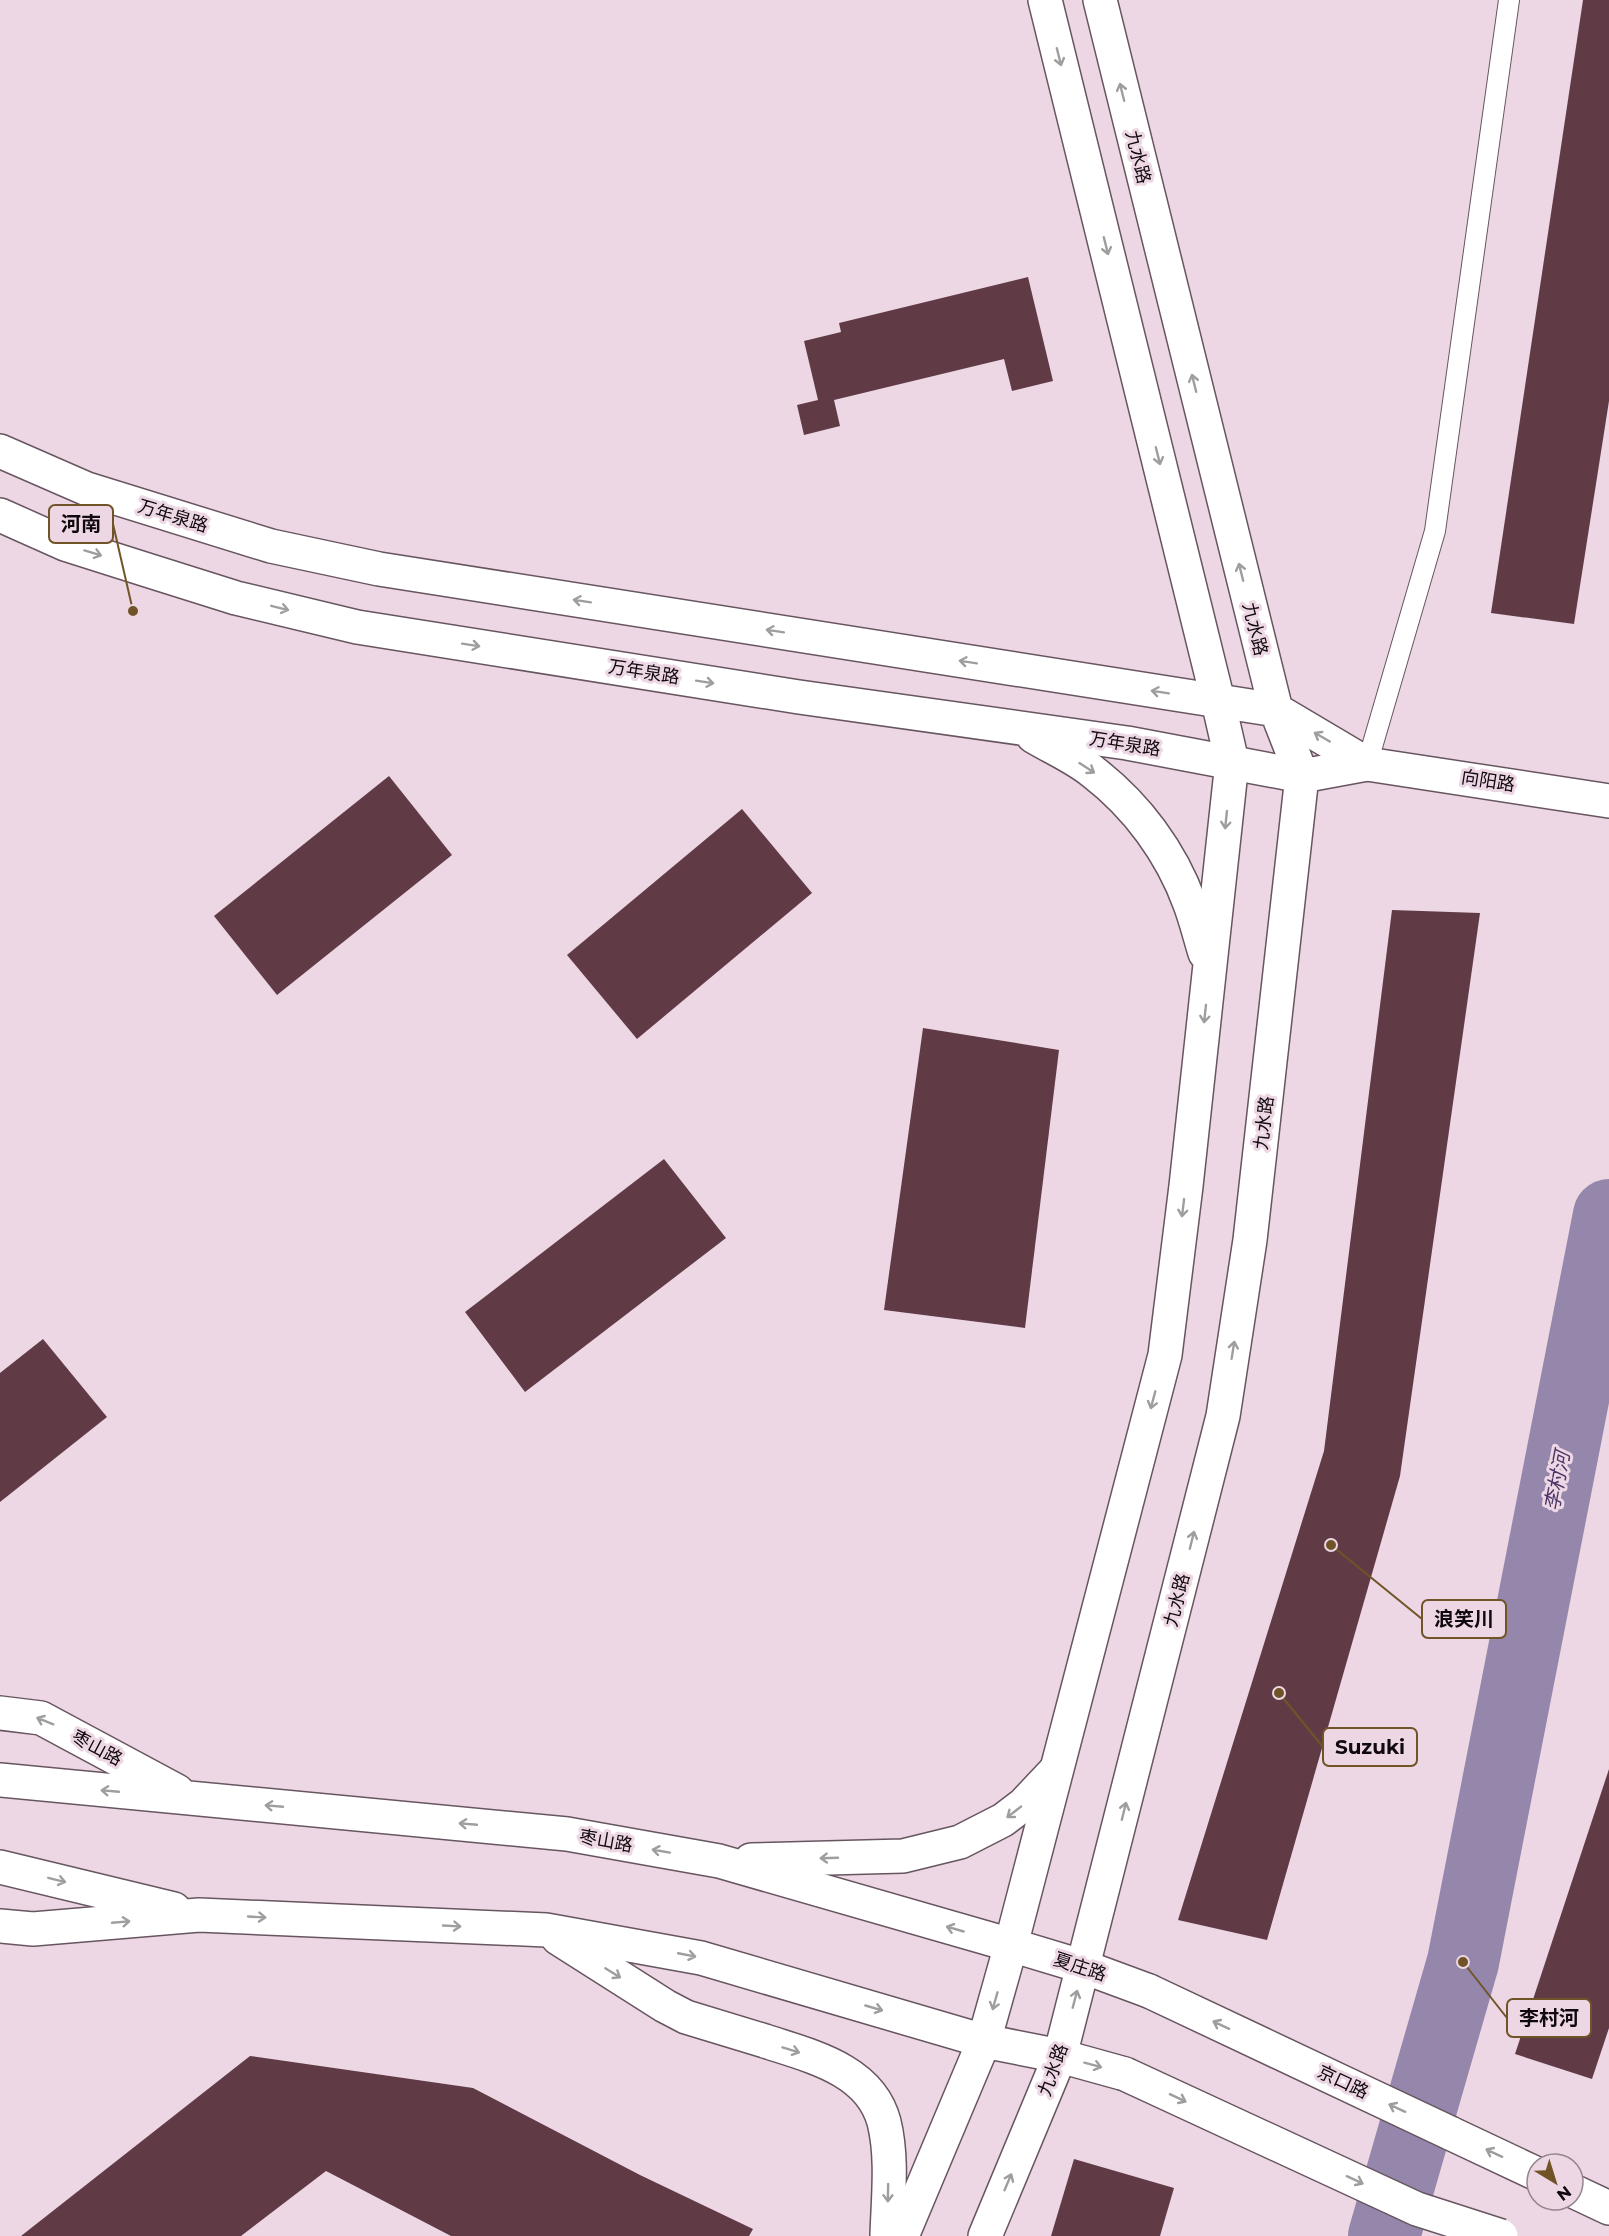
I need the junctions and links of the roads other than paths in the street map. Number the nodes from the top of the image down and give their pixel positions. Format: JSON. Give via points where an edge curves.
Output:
{"nodes":[{"id":1,"x":1045,"y":0,"type":"edge"},
{"id":2,"x":1100,"y":0,"type":"edge"},
{"id":3,"x":1509,"y":0,"type":"edge"},
{"id":4,"x":0,"y":451,"type":"edge"},
{"id":5,"x":0,"y":515,"type":"edge"},
{"id":6,"x":1218,"y":701,"type":"junction"},
{"id":7,"x":1276,"y":710,"type":"junction"},
{"id":8,"x":1018,"y":728,"type":"junction"},
{"id":9,"x":1232,"y":762,"type":"junction"},
{"id":10,"x":1367,"y":764,"type":"junction"},
{"id":11,"x":1302,"y":776,"type":"junction"},
{"id":12,"x":1609,"y":801,"type":"edge"},
{"id":13,"x":1209,"y":970,"type":"junction"},
{"id":14,"x":0,"y":1713,"type":"edge"},
{"id":15,"x":1056,"y":1770,"type":"junction"},
{"id":16,"x":0,"y":1780,"type":"edge"},
{"id":17,"x":189,"y":1798,"type":"junction"},
{"id":18,"x":719,"y":1861,"type":"junction"},
{"id":19,"x":0,"y":1867,"type":"edge"},
{"id":20,"x":199,"y":1915,"type":"junction"},
{"id":21,"x":0,"y":1926,"type":"edge"},
{"id":22,"x":546,"y":1930,"type":"junction"},
{"id":23,"x":1011,"y":1945,"type":"junction"},
{"id":24,"x":1084,"y":1967,"type":"junction"},
{"id":25,"x":1149,"y":1991,"type":"joint"},
{"id":26,"x":984,"y":2040,"type":"junction"},
{"id":27,"x":1060,"y":2056,"type":"junction"},
{"id":28,"x":1525,"y":2168,"type":"edge"},
{"id":29,"x":1585,"y":2197,"type":"edge"},
{"id":30,"x":1609,"y":2208,"type":"edge"},
{"id":31,"x":887,"y":2236,"type":"edge"},
{"id":32,"x":902,"y":2236,"type":"edge"},
{"id":33,"x":985,"y":2236,"type":"edge"},
{"id":34,"x":1502,"y":2236,"type":"edge"}],
"edges":[{"from":1,"to":6,"type":"main road","one_way":true},
{"from":7,"to":2,"type":"main road","name":"九水路","one_way":true},
{"from":3,"to":10,"type":"lane","via":[[1436,531]]},
{"from":6,"to":4,"type":"main road","name":"万年泉路","one_way":true,"via":[[357,564],[271,546],[87,489]]},
{"from":5,"to":8,"type":"main road","name":"万年泉路","one_way":true,"via":[[65,544],[236,598],[357,627]]},
{"from":6,"to":7,"type":"main road","name":"万年泉路"},
{"from":6,"to":9,"type":"main road"},
{"from":10,"to":7,"type":"main road","name":"向阳路","one_way":true},
{"from":7,"to":11,"type":"main road","name":"九水路"},
{"from":8,"to":9,"type":"main road","name":"万年泉路"},
{"from":8,"to":13,"type":"main road","one_way":true,"via":[[1091,770],[1148,826],[1190,904]]},
{"from":9,"to":11,"type":"main road","name":"万年泉路"},
{"from":9,"to":13,"type":"main road","one_way":true},
{"from":10,"to":11,"type":"main road","name":"向阳路"},
{"from":10,"to":12,"type":"main road","name":"向阳路"},
{"from":24,"to":11,"type":"main road","name":"九水路","one_way":true,"via":[[1223,1416],[1252,1228]]},
{"from":13,"to":15,"type":"main road","one_way":true,"via":[[1165,1355]]},
{"from":17,"to":14,"type":"main road","name":"枣山路","one_way":true,"via":[[41,1718]]},
{"from":15,"to":18,"type":"main road","one_way":true,"via":[[1003,1820],[960,1842],[903,1856]]},
{"from":15,"to":23,"type":"main road"},
{"from":17,"to":16,"type":"main road","name":"枣山路","one_way":true},
{"from":18,"to":17,"type":"main road","name":"枣山路","one_way":true,"via":[[567,1834]]},
{"from":23,"to":18,"type":"main road","name":"枣山路","one_way":true},
{"from":19,"to":20,"type":"main road","one_way":true},
{"from":21,"to":20,"type":"main road","one_way":true,"via":[[33,1929]]},
{"from":20,"to":22,"type":"main road","one_way":true},
{"from":22,"to":26,"type":"main road","one_way":true,"via":[[701,1958]]},
{"from":22,"to":31,"type":"main road","one_way":true,"via":[[686,2017],[824,2060],[858,2081],[874,2100],[884,2121],[888,2146]]},
{"from":23,"to":24,"type":"main road","name":"夏庄路"},
{"from":23,"to":26,"type":"main road","one_way":true},
{"from":24,"to":25,"type":"main road","name":"夏庄路"},
{"from":27,"to":24,"type":"main road","name":"九水路","one_way":true},
{"from":28,"to":25,"type":"main road","name":"京口路","one_way":true,"bridge":true},
{"from":26,"to":27,"type":"main road"},
{"from":26,"to":32,"type":"main road"},
{"from":33,"to":27,"type":"main road","name":"九水路","one_way":true},
{"from":27,"to":34,"type":"main road","one_way":true,"bridge":true,"via":[[1125,2074],[1417,2209]]},
{"from":29,"to":30,"type":"main road"}]}
